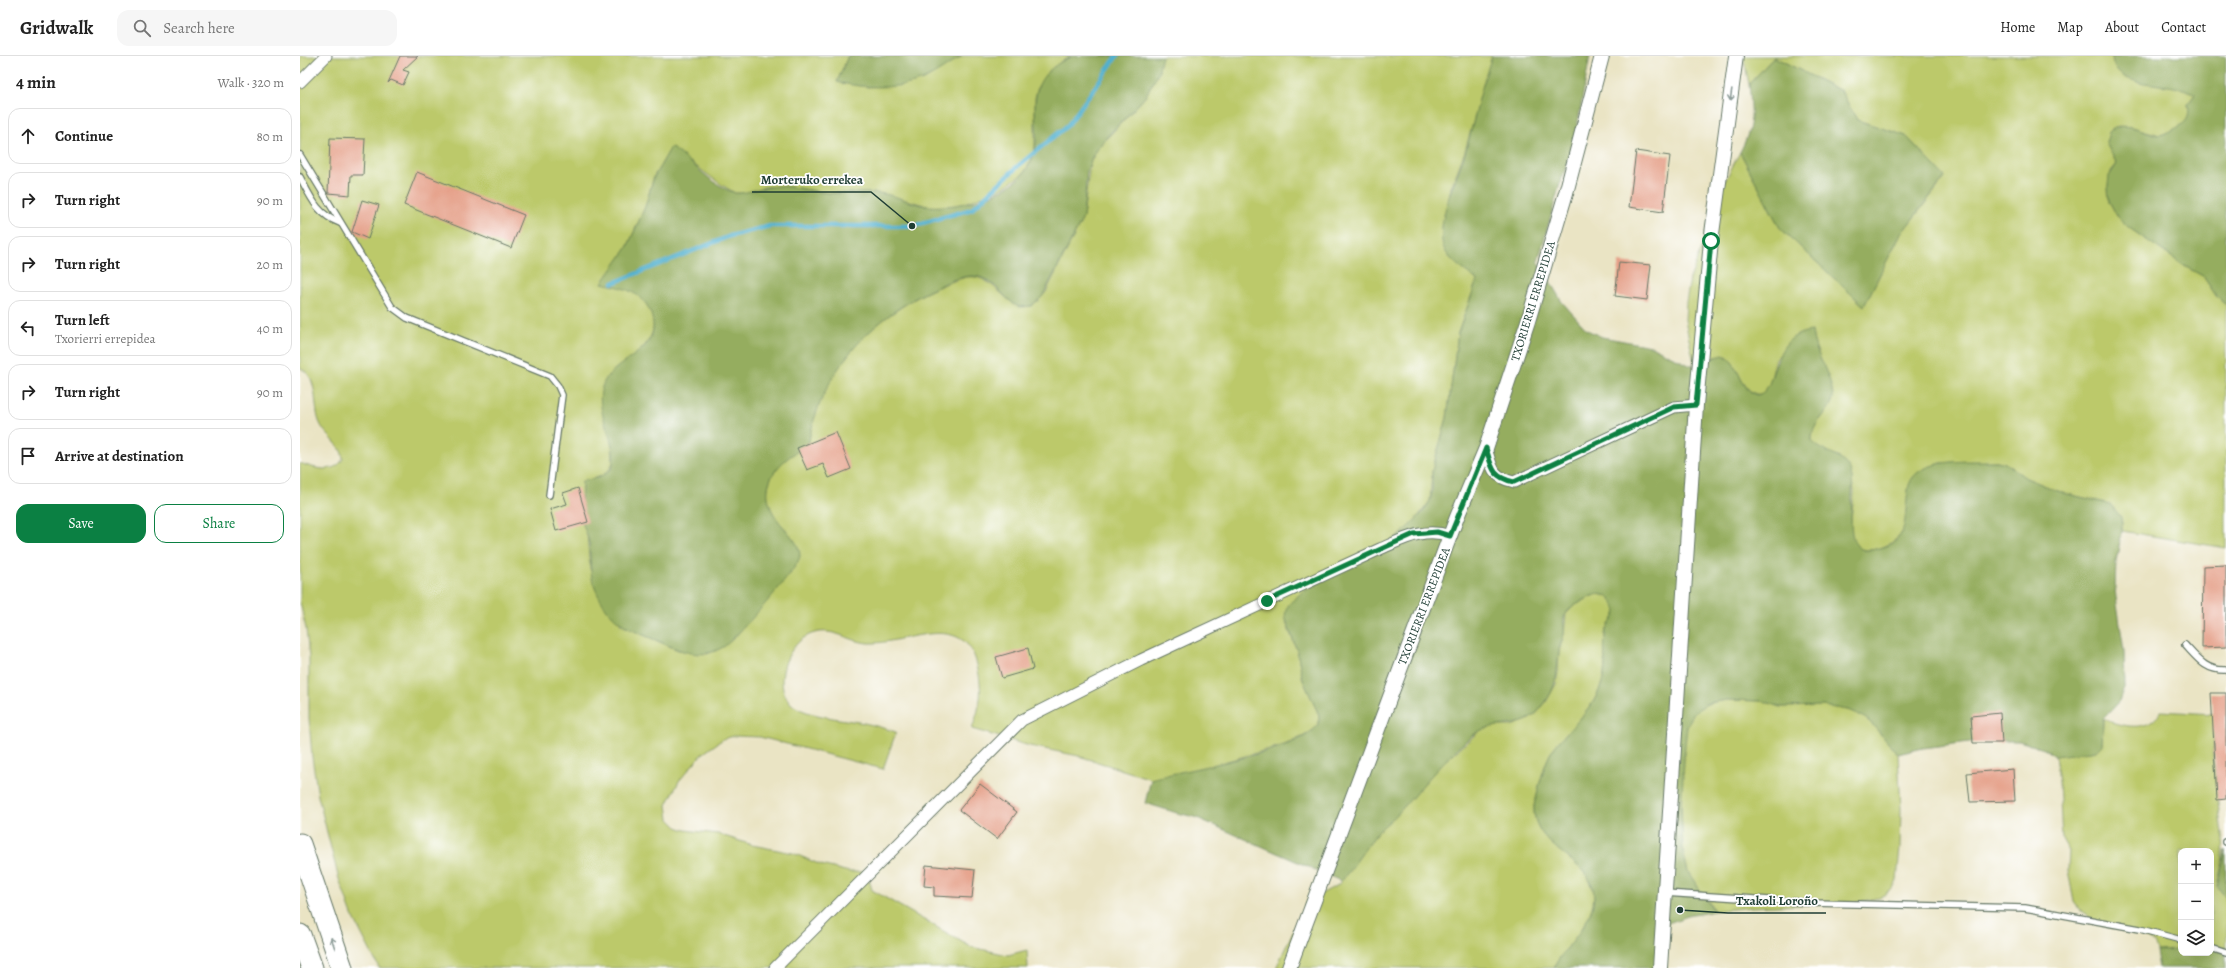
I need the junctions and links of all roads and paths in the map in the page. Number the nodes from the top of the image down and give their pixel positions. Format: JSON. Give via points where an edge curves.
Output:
{"nodes":[{"id":1,"x":326,"y":56,"type":"edge"},
{"id":2,"x":1602,"y":56,"type":"edge"},
{"id":3,"x":1736,"y":56,"type":"edge"},
{"id":4,"x":300,"y":82,"type":"edge"},
{"id":5,"x":300,"y":155,"type":"edge"},
{"id":6,"x":300,"y":177,"type":"edge"},
{"id":7,"x":341,"y":223,"type":"junction"},
{"id":8,"x":1696,"y":405,"type":"junction"},
{"id":9,"x":1486,"y":448,"type":"junction"},
{"id":10,"x":549,"y":495,"type":"dead end"},
{"id":11,"x":1450,"y":536,"type":"junction"},
{"id":12,"x":2185,"y":645,"type":"dead end"},
{"id":13,"x":2226,"y":670,"type":"edge"},
{"id":14,"x":300,"y":844,"type":"edge"},
{"id":15,"x":1665,"y":893,"type":"junction"},
{"id":16,"x":300,"y":935,"type":"edge"},
{"id":17,"x":2178,"y":939,"type":"edge"},
{"id":18,"x":2214,"y":949,"type":"edge"},
{"id":19,"x":2226,"y":953,"type":"edge"},
{"id":20,"x":312,"y":968,"type":"edge"},
{"id":21,"x":342,"y":968,"type":"edge"},
{"id":22,"x":775,"y":968,"type":"edge"},
{"id":23,"x":1289,"y":968,"type":"edge"},
{"id":24,"x":1660,"y":968,"type":"edge"}],
"edges":[{"from":1,"to":4,"type":"street"},
{"from":2,"to":9,"type":"street","name":"TXORIERRI ERREPIDEA","via":[[1564,200]]},
{"from":3,"to":8,"type":"street","one_way":true,"via":[[1711,241]]},
{"from":5,"to":7,"type":"lane"},
{"from":6,"to":7,"type":"lane","via":[[319,211]]},
{"from":7,"to":10,"type":"lane","via":[[392,307],[407,318],[550,376],[558,386],[562,395]]},
{"from":8,"to":9,"type":"street","via":[[1674,407],[1514,482],[1500,479],[1493,471]]},
{"from":8,"to":15,"type":"street"},
{"from":9,"to":11,"type":"street","name":"TXORIERRI ERREPIDEA"},
{"from":11,"to":22,"type":"street","via":[[1437,532],[1414,534],[1141,660],[1022,720]]},
{"from":11,"to":23,"type":"street","name":"TXORIERRI ERREPIDEA"},
{"from":12,"to":13,"type":"lane","via":[[2203,665],[2217,671]]},
{"from":21,"to":14,"type":"highway","one_way":true},
{"from":15,"to":17,"type":"lane","via":[[1813,903],[2025,908],[2140,929]]},
{"from":15,"to":24,"type":"street"},
{"from":16,"to":20,"type":"highway"},
{"from":18,"to":19,"type":"lane"}]}
